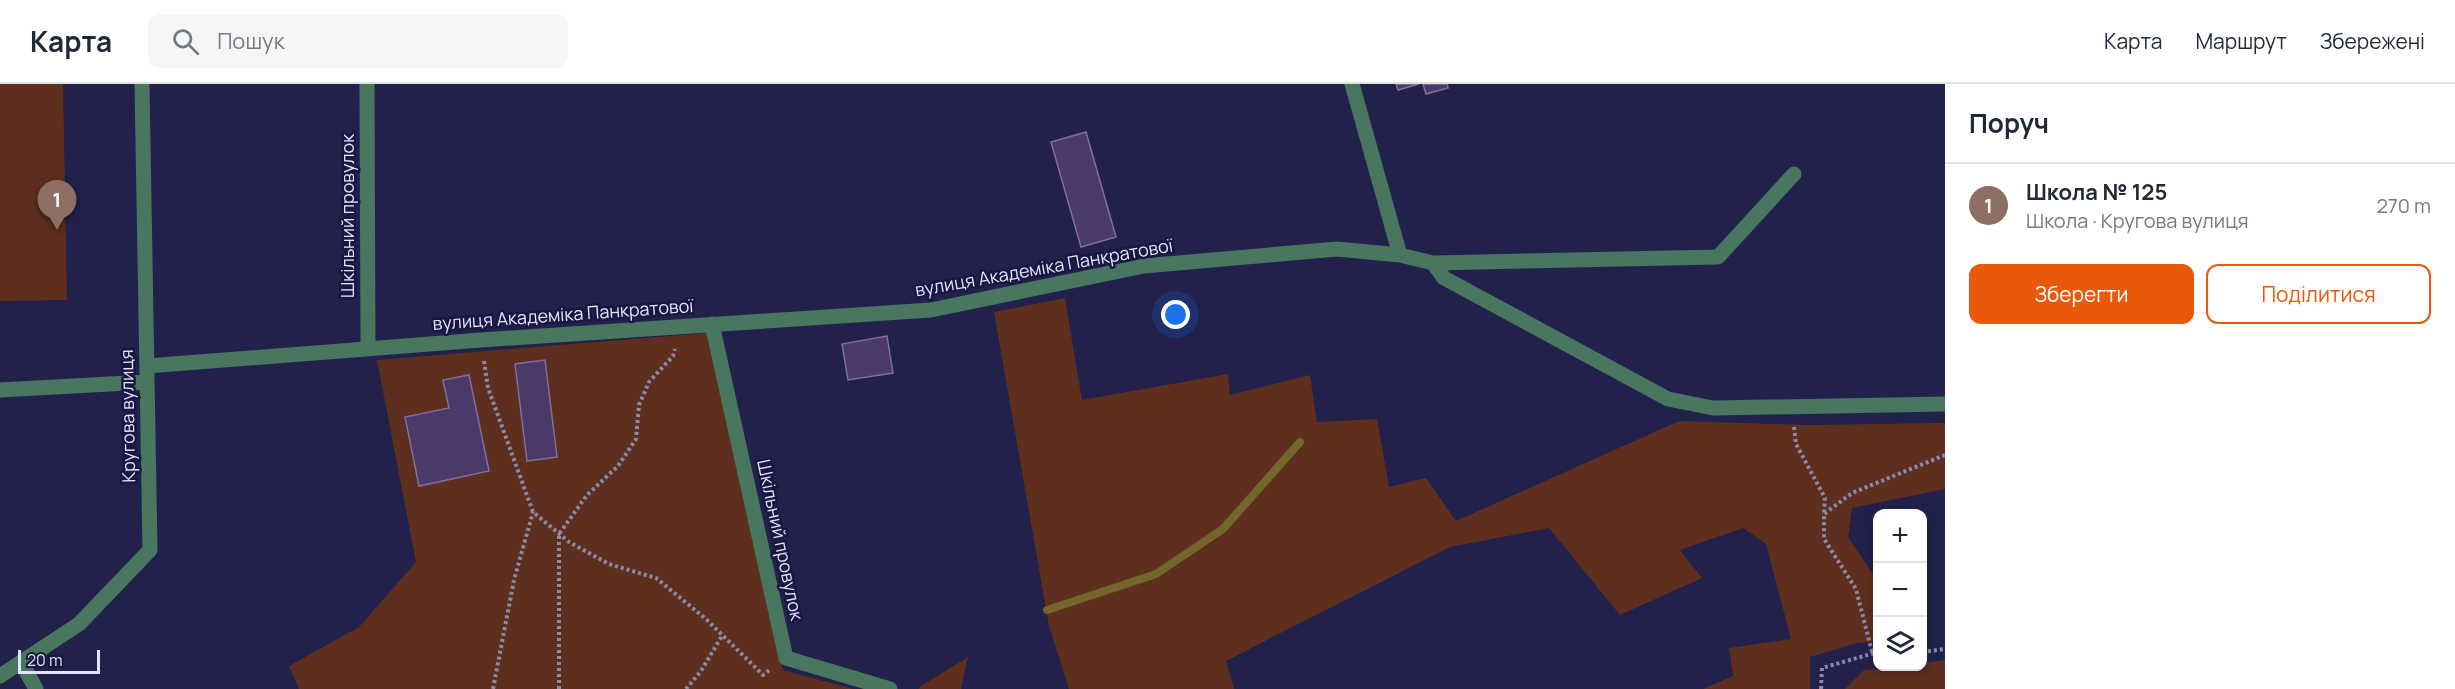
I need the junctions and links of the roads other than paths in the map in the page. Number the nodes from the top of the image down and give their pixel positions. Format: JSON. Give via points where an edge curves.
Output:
{"nodes":[{"id":1,"x":142,"y":84,"type":"edge"},
{"id":2,"x":366,"y":84,"type":"edge"},
{"id":3,"x":1352,"y":84,"type":"edge"},
{"id":4,"x":1794,"y":174,"type":"dead end"},
{"id":5,"x":1400,"y":255,"type":"junction"},
{"id":6,"x":1432,"y":263,"type":"junction"},
{"id":7,"x":712,"y":324,"type":"junction"},
{"id":8,"x":368,"y":348,"type":"junction"},
{"id":9,"x":147,"y":366,"type":"junction"},
{"id":10,"x":146,"y":382,"type":"junction"},
{"id":11,"x":0,"y":390,"type":"edge"},
{"id":12,"x":1945,"y":404,"type":"edge"},
{"id":13,"x":21,"y":662,"type":"junction"},
{"id":14,"x":0,"y":676,"type":"edge"},
{"id":15,"x":36,"y":689,"type":"edge"},
{"id":16,"x":891,"y":689,"type":"edge"}],
"edges":[{"from":1,"to":9,"type":"street","name":"Кругова вулиця"},
{"from":2,"to":8,"type":"street","name":"Шкільний провулок"},
{"from":3,"to":5,"type":"street"},
{"from":4,"to":6,"type":"street","via":[[1718,257]]},
{"from":5,"to":6,"type":"street","name":"вулиця Академіка Панкратової"},
{"from":5,"to":7,"type":"street","name":"вулиця Академіка Панкратової","via":[[1337,249],[1144,266],[931,310]]},
{"from":6,"to":12,"type":"street","name":"вулиця Академіка Панкратової","via":[[1444,278],[1668,399],[1713,408]]},
{"from":7,"to":8,"type":"street","name":"вулиця Академіка Панкратової"},
{"from":7,"to":16,"type":"street","name":"Шкільний провулок","via":[[786,658]]},
{"from":8,"to":9,"type":"street","name":"вулиця Академіка Панкратової"},
{"from":9,"to":10,"type":"street","name":"Кругова вулиця"},
{"from":10,"to":11,"type":"street"},
{"from":10,"to":13,"type":"street","name":"Кругова вулиця","via":[[150,550],[79,624]]},
{"from":13,"to":14,"type":"street","name":"Кругова вулиця"},
{"from":13,"to":15,"type":"street"}]}
